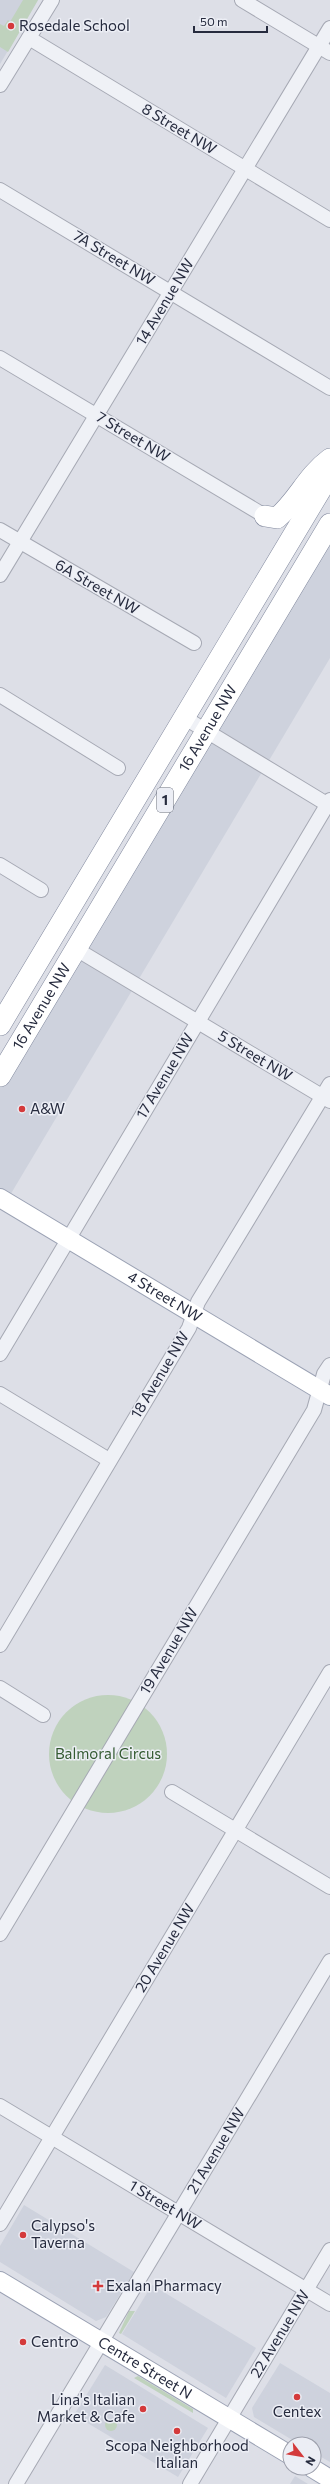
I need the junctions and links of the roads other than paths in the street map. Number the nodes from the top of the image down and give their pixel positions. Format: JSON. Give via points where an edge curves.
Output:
{"nodes":[{"id":1,"x":52,"y":0,"type":"edge"},
{"id":2,"x":242,"y":0,"type":"edge"},
{"id":3,"x":330,"y":28,"type":"edge"},
{"id":4,"x":29,"y":38,"type":"junction"},
{"id":5,"x":324,"y":50,"type":"edge"},
{"id":6,"x":0,"y":85,"type":"edge"},
{"id":7,"x":245,"y":169,"type":"junction"},
{"id":8,"x":0,"y":190,"type":"edge"},
{"id":9,"x":330,"y":220,"type":"edge"},
{"id":10,"x":171,"y":293,"type":"junction"},
{"id":11,"x":0,"y":358,"type":"edge"},
{"id":12,"x":330,"y":388,"type":"edge"},
{"id":13,"x":96,"y":415,"type":"junction"},
{"id":14,"x":330,"y":459,"type":"edge"},
{"id":15,"x":330,"y":474,"type":"edge"},
{"id":16,"x":265,"y":516,"type":"joint"},
{"id":17,"x":330,"y":524,"type":"edge"},
{"id":18,"x":0,"y":530,"type":"edge"},
{"id":19,"x":20,"y":542,"type":"junction"},
{"id":20,"x":0,"y":575,"type":"edge"},
{"id":21,"x":194,"y":644,"type":"dead end"},
{"id":22,"x":0,"y":695,"type":"edge"},
{"id":23,"x":185,"y":718,"type":"junction"},
{"id":24,"x":207,"y":731,"type":"junction"},
{"id":25,"x":118,"y":768,"type":"dead end"},
{"id":26,"x":329,"y":803,"type":"edge"},
{"id":27,"x":0,"y":865,"type":"edge"},
{"id":28,"x":41,"y":890,"type":"dead end"},
{"id":29,"x":76,"y":949,"type":"junction"},
{"id":30,"x":198,"y":1021,"type":"junction"},
{"id":31,"x":0,"y":1025,"type":"edge"},
{"id":32,"x":0,"y":1076,"type":"edge"},
{"id":33,"x":330,"y":1084,"type":"edge"},
{"id":34,"x":326,"y":1099,"type":"edge"},
{"id":35,"x":0,"y":1198,"type":"edge"},
{"id":36,"x":68,"y":1239,"type":"junction"},
{"id":37,"x":194,"y":1315,"type":"junction"},
{"id":38,"x":0,"y":1354,"type":"edge"},
{"id":39,"x":330,"y":1364,"type":"edge"},
{"id":40,"x":325,"y":1393,"type":"edge"},
{"id":41,"x":0,"y":1394,"type":"edge"},
{"id":42,"x":109,"y":1460,"type":"junction"},
{"id":43,"x":0,"y":1645,"type":"edge"},
{"id":44,"x":330,"y":1672,"type":"edge"},
{"id":45,"x":0,"y":1688,"type":"edge"},
{"id":46,"x":43,"y":1715,"type":"dead end"},
{"id":47,"x":172,"y":1792,"type":"dead end"},
{"id":48,"x":235,"y":1830,"type":"junction"},
{"id":49,"x":330,"y":1887,"type":"edge"},
{"id":50,"x":0,"y":1934,"type":"edge"},
{"id":51,"x":330,"y":1961,"type":"edge"},
{"id":52,"x":0,"y":2106,"type":"edge"},
{"id":53,"x":52,"y":2137,"type":"junction"},
{"id":54,"x":179,"y":2213,"type":"junction"},
{"id":55,"x":0,"y":2224,"type":"edge"},
{"id":56,"x":330,"y":2250,"type":"edge"},
{"id":57,"x":0,"y":2281,"type":"edge"},
{"id":58,"x":306,"y":2290,"type":"junction"},
{"id":59,"x":330,"y":2304,"type":"edge"},
{"id":60,"x":102,"y":2341,"type":"junction"},
{"id":61,"x":230,"y":2418,"type":"junction"},
{"id":62,"x":282,"y":2450,"type":"edge"},
{"id":63,"x":16,"y":2484,"type":"edge"},
{"id":64,"x":190,"y":2484,"type":"edge"}],
"edges":[{"from":1,"to":4,"type":"street"},
{"from":2,"to":5,"type":"street"},
{"from":3,"to":5,"type":"street","name":"14 Avenue NW"},
{"from":4,"to":6,"type":"street"},
{"from":4,"to":7,"type":"street","name":"8 Street NW"},
{"from":5,"to":7,"type":"street","name":"14 Avenue NW"},
{"from":7,"to":9,"type":"street","name":"8 Street NW"},
{"from":7,"to":10,"type":"street","name":"14 Avenue NW"},
{"from":8,"to":10,"type":"street","name":"7A Street NW"},
{"from":10,"to":12,"type":"street","name":"7A Street NW"},
{"from":10,"to":13,"type":"street","name":"14 Avenue NW"},
{"from":11,"to":13,"type":"street","name":"7 Street NW"},
{"from":13,"to":16,"type":"street","name":"7 Street NW"},
{"from":13,"to":19,"type":"street","name":"14 Avenue NW"},
{"from":14,"to":16,"type":"highway","via":[[308,478],[296,499],[283,513],[277,518]]},
{"from":15,"to":23,"type":"highway","name":"16 Avenue NW","number":"1"},
{"from":17,"to":24,"type":"highway","name":"16 Avenue NW","number":"1"},
{"from":18,"to":19,"type":"street","name":"6A Street NW"},
{"from":19,"to":20,"type":"street","name":"14 Avenue NW"},
{"from":19,"to":21,"type":"street","name":"6A Street NW"},
{"from":22,"to":25,"type":"street"},
{"from":23,"to":24,"type":"street"},
{"from":23,"to":31,"type":"highway","name":"16 Avenue NW","number":"1"},
{"from":24,"to":26,"type":"street"},
{"from":24,"to":29,"type":"highway","name":"16 Avenue NW","number":"1"},
{"from":26,"to":30,"type":"street","name":"17 Avenue NW"},
{"from":27,"to":28,"type":"street"},
{"from":29,"to":30,"type":"street","name":"5 Street NW"},
{"from":29,"to":32,"type":"highway","name":"16 Avenue NW","number":"1"},
{"from":30,"to":34,"type":"street","name":"5 Street NW"},
{"from":30,"to":36,"type":"street","name":"17 Avenue NW"},
{"from":33,"to":34,"type":"street","name":"18 Avenue NW"},
{"from":34,"to":37,"type":"street","name":"18 Avenue NW","via":[[198,1302]]},
{"from":35,"to":36,"type":"main road","name":"4 Street NW"},
{"from":36,"to":37,"type":"main road","name":"4 Street NW"},
{"from":36,"to":38,"type":"street","name":"17 Avenue NW"},
{"from":37,"to":40,"type":"main road","name":"4 Street NW"},
{"from":37,"to":42,"type":"street","name":"18 Avenue NW","via":[[189,1328]]},
{"from":39,"to":40,"type":"street","name":"19 Avenue NW"},
{"from":40,"to":50,"type":"street","name":"19 Avenue NW"},
{"from":41,"to":42,"type":"street"},
{"from":42,"to":43,"type":"street","name":"18 Avenue NW"},
{"from":44,"to":48,"type":"street","name":"20 Avenue NW"},
{"from":45,"to":46,"type":"street"},
{"from":47,"to":48,"type":"street"},
{"from":48,"to":49,"type":"street"},
{"from":48,"to":53,"type":"street","name":"20 Avenue NW"},
{"from":51,"to":54,"type":"street","name":"21 Avenue NW"},
{"from":52,"to":53,"type":"street","name":"1 Street NW"},
{"from":53,"to":54,"type":"street","name":"1 Street NW"},
{"from":53,"to":55,"type":"street","name":"20 Avenue NW"},
{"from":54,"to":58,"type":"street","name":"1 Street NW"},
{"from":54,"to":60,"type":"street","name":"21 Avenue NW"},
{"from":56,"to":58,"type":"street","name":"22 Avenue NW"},
{"from":57,"to":60,"type":"main road","name":"Centre Street N"},
{"from":58,"to":59,"type":"street","name":"1 Street NW"},
{"from":58,"to":61,"type":"street","name":"22 Avenue NW"},
{"from":60,"to":61,"type":"main road","name":"Centre Street N"},
{"from":60,"to":63,"type":"street","name":"21 Avenue NW"},
{"from":61,"to":62,"type":"main road","name":"Centre Street N"},
{"from":61,"to":64,"type":"street","name":"22 Avenue NW"}]}
